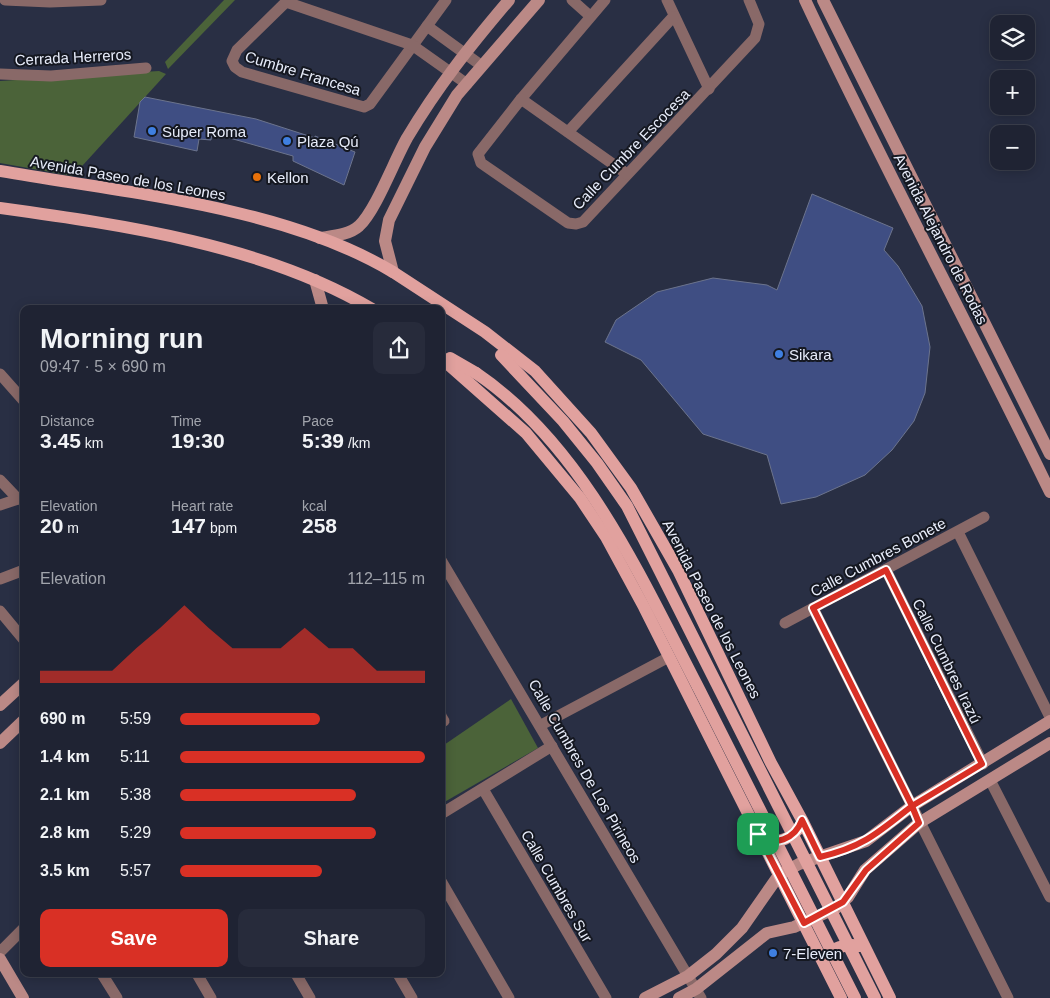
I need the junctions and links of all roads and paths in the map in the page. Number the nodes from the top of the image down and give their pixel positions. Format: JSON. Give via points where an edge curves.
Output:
{"nodes":[{"id":1,"x":5,"y":0,"type":"edge"},
{"id":2,"x":101,"y":0,"type":"edge"},
{"id":3,"x":446,"y":0,"type":"edge"},
{"id":4,"x":509,"y":0,"type":"edge"},
{"id":5,"x":538,"y":0,"type":"edge"},
{"id":6,"x":572,"y":0,"type":"edge"},
{"id":7,"x":606,"y":0,"type":"edge"},
{"id":8,"x":667,"y":0,"type":"edge"},
{"id":9,"x":750,"y":0,"type":"edge"},
{"id":10,"x":805,"y":0,"type":"edge"},
{"id":11,"x":823,"y":0,"type":"edge"},
{"id":12,"x":287,"y":1,"type":"edge"},
{"id":13,"x":590,"y":16,"type":"junction"},
{"id":14,"x":673,"y":16,"type":"junction"},
{"id":15,"x":427,"y":26,"type":"junction"},
{"id":16,"x":412,"y":46,"type":"junction"},
{"id":17,"x":464,"y":53,"type":"junction"},
{"id":18,"x":482,"y":66,"type":"junction"},
{"id":19,"x":146,"y":68,"type":"dead end"},
{"id":20,"x":450,"y":71,"type":"junction"},
{"id":21,"x":0,"y":74,"type":"edge"},
{"id":22,"x":467,"y":84,"type":"junction"},
{"id":23,"x":709,"y":89,"type":"junction"},
{"id":24,"x":520,"y":99,"type":"junction"},
{"id":25,"x":568,"y":132,"type":"junction"},
{"id":26,"x":2,"y":172,"type":"edge"},
{"id":27,"x":628,"y":174,"type":"junction"},
{"id":28,"x":0,"y":208,"type":"edge"},
{"id":29,"x":320,"y":238,"type":"junction"},
{"id":30,"x":393,"y":272,"type":"junction"},
{"id":31,"x":315,"y":280,"type":"junction"},
{"id":32,"x":323,"y":305,"type":"edge"},
{"id":33,"x":364,"y":305,"type":"edge"},
{"id":34,"x":443,"y":305,"type":"edge"},
{"id":35,"x":445,"y":306,"type":"edge"},
{"id":36,"x":488,"y":335,"type":"junction"},
{"id":37,"x":445,"y":355,"type":"edge"},
{"id":38,"x":445,"y":362,"type":"edge"},
{"id":39,"x":0,"y":374,"type":"edge"},
{"id":40,"x":20,"y":396,"type":"edge"},
{"id":41,"x":1050,"y":454,"type":"edge"},
{"id":42,"x":0,"y":480,"type":"edge"},
{"id":43,"x":1050,"y":492,"type":"edge"},
{"id":44,"x":20,"y":497,"type":"edge"},
{"id":45,"x":20,"y":498,"type":"edge"},
{"id":46,"x":0,"y":505,"type":"edge"},
{"id":47,"x":984,"y":517,"type":"dead end"},
{"id":48,"x":958,"y":532,"type":"junction"},
{"id":49,"x":445,"y":567,"type":"edge"},
{"id":50,"x":886,"y":570,"type":"junction"},
{"id":51,"x":20,"y":572,"type":"edge"},
{"id":52,"x":0,"y":579,"type":"edge"},
{"id":53,"x":813,"y":608,"type":"junction"},
{"id":54,"x":0,"y":611,"type":"edge"},
{"id":55,"x":785,"y":623,"type":"dead end"},
{"id":56,"x":20,"y":635,"type":"edge"},
{"id":57,"x":669,"y":657,"type":"junction"},
{"id":58,"x":20,"y":688,"type":"edge"},
{"id":59,"x":0,"y":706,"type":"edge"},
{"id":60,"x":1050,"y":717,"type":"edge"},
{"id":61,"x":1050,"y":721,"type":"edge"},
{"id":62,"x":20,"y":724,"type":"edge"},
{"id":63,"x":541,"y":725,"type":"junction"},
{"id":64,"x":0,"y":743,"type":"edge"},
{"id":65,"x":1050,"y":743,"type":"edge"},
{"id":66,"x":552,"y":746,"type":"junction"},
{"id":67,"x":982,"y":764,"type":"junction"},
{"id":68,"x":990,"y":780,"type":"junction"},
{"id":69,"x":483,"y":789,"type":"junction"},
{"id":70,"x":912,"y":806,"type":"junction"},
{"id":71,"x":445,"y":812,"type":"edge"},
{"id":72,"x":802,"y":820,"type":"junction"},
{"id":73,"x":919,"y":823,"type":"junction"},
{"id":74,"x":758,"y":834,"type":"junction"},
{"id":75,"x":820,"y":857,"type":"junction"},
{"id":76,"x":779,"y":875,"type":"junction"},
{"id":77,"x":445,"y":888,"type":"edge"},
{"id":78,"x":1050,"y":897,"type":"edge"},
{"id":79,"x":843,"y":902,"type":"junction"},
{"id":80,"x":804,"y":923,"type":"junction"},
{"id":81,"x":20,"y":932,"type":"edge"},
{"id":82,"x":865,"y":950,"type":"junction"},
{"id":83,"x":0,"y":952,"type":"edge"},
{"id":84,"x":0,"y":959,"type":"edge"},
{"id":85,"x":823,"y":961,"type":"junction"},
{"id":86,"x":688,"y":976,"type":"junction"},
{"id":87,"x":104,"y":977,"type":"edge"},
{"id":88,"x":199,"y":977,"type":"edge"},
{"id":89,"x":298,"y":977,"type":"edge"},
{"id":90,"x":400,"y":977,"type":"edge"},
{"id":91,"x":698,"y":994,"type":"edge"},
{"id":92,"x":23,"y":998,"type":"edge"},
{"id":93,"x":116,"y":998,"type":"edge"},
{"id":94,"x":212,"y":998,"type":"edge"},
{"id":95,"x":310,"y":998,"type":"edge"},
{"id":96,"x":412,"y":998,"type":"edge"},
{"id":97,"x":509,"y":998,"type":"edge"},
{"id":98,"x":606,"y":998,"type":"edge"},
{"id":99,"x":645,"y":998,"type":"edge"},
{"id":100,"x":679,"y":998,"type":"edge"},
{"id":101,"x":841,"y":998,"type":"edge"},
{"id":102,"x":856,"y":998,"type":"edge"},
{"id":103,"x":875,"y":998,"type":"edge"},
{"id":104,"x":890,"y":998,"type":"edge"},
{"id":105,"x":1008,"y":998,"type":"edge"}],
"edges":[{"from":1,"to":2,"type":"street"},
{"from":3,"to":15,"type":"street"},
{"from":4,"to":17,"type":"street"},
{"from":5,"to":18,"type":"street"},
{"from":6,"to":13,"type":"street"},
{"from":7,"to":13,"type":"street","name":"Calle Cumbre Escocesa"},
{"from":8,"to":14,"type":"street"},
{"from":9,"to":23,"type":"street","name":"Calle Cumbre Escocesa","via":[[759,24],[756,38]]},
{"from":10,"to":43,"type":"street","name":"Avenida Alejandro de Rodas","via":[[880,157]]},
{"from":11,"to":41,"type":"street","name":"Avenida Alejandro de Rodas"},
{"from":12,"to":16,"type":"street"},
{"from":12,"to":16,"type":"street","name":"Cumbre Francesa","via":[[233,55],[235,67],[251,75],[364,107],[370,104]]},
{"from":13,"to":24,"type":"street","name":"Calle Cumbre Escocesa"},
{"from":14,"to":23,"type":"street"},
{"from":14,"to":25,"type":"street"},
{"from":15,"to":16,"type":"street"},
{"from":15,"to":17,"type":"street"},
{"from":16,"to":20,"type":"street"},
{"from":17,"to":18,"type":"street"},
{"from":17,"to":20,"type":"street"},
{"from":18,"to":22,"type":"street"},
{"from":19,"to":21,"type":"street","name":"Cerrada Herreros","via":[[51,76]]},
{"from":20,"to":22,"type":"street"},
{"from":20,"to":29,"type":"street","via":[[407,138],[359,226],[347,233]]},
{"from":22,"to":30,"type":"street","via":[[425,147],[389,220],[385,240]]},
{"from":23,"to":27,"type":"street","name":"Calle Cumbre Escocesa"},
{"from":24,"to":25,"type":"street"},
{"from":24,"to":27,"type":"street","name":"Calle Cumbre Escocesa","via":[[480,150],[478,158],[481,163],[568,223],[576,224],[583,222]]},
{"from":25,"to":27,"type":"street"},
{"from":26,"to":29,"type":"main road","name":"Avenida Paseo de los Leones","via":[[160,197],[265,221]]},
{"from":28,"to":31,"type":"main road","via":[[108,225],[215,247],[258,258]]},
{"from":29,"to":30,"type":"main road","name":"Avenida Paseo de los Leones"},
{"from":30,"to":34,"type":"main road","name":"Avenida Paseo de los Leones"},
{"from":31,"to":32,"type":"street"},
{"from":31,"to":33,"type":"main road"},
{"from":35,"to":36,"type":"main road","name":"Avenida Paseo de los Leones"},
{"from":36,"to":72,"type":"main road","name":"Avenida Paseo de los Leones","via":[[549,385],[591,433],[631,488],[678,570]]},
{"from":36,"to":103,"type":"main road","bridge":true,"via":[[501,355],[564,421],[627,506]]},
{"from":37,"to":102,"type":"main road","bridge":true,"via":[[506,395],[546,436],[606,515],[665,621]]},
{"from":38,"to":57,"type":"main road","via":[[526,433],[580,498],[606,537]]},
{"from":39,"to":40,"type":"street"},
{"from":42,"to":44,"type":"street"},
{"from":45,"to":46,"type":"street"},
{"from":47,"to":48,"type":"street","name":"Calle Cumbres Bonete"},
{"from":48,"to":50,"type":"street","name":"Calle Cumbres Bonete"},
{"from":48,"to":60,"type":"street"},
{"from":49,"to":63,"type":"street","name":"Calle Cumbres De Los Pirineos"},
{"from":50,"to":53,"type":"street","name":"Calle Cumbres Bonete"},
{"from":50,"to":67,"type":"street","name":"Calle Cumbres Irazú"},
{"from":51,"to":52,"type":"street"},
{"from":53,"to":55,"type":"street","name":"Calle Cumbres Bonete"},
{"from":53,"to":70,"type":"street"},
{"from":54,"to":56,"type":"street"},
{"from":57,"to":63,"type":"street"},
{"from":57,"to":74,"type":"main road"},
{"from":58,"to":59,"type":"street"},
{"from":61,"to":67,"type":"street"},
{"from":62,"to":64,"type":"street"},
{"from":63,"to":66,"type":"street","name":"Calle Cumbres De Los Pirineos"},
{"from":65,"to":68,"type":"street"},
{"from":66,"to":69,"type":"street"},
{"from":66,"to":86,"type":"street","name":"Calle Cumbres De Los Pirineos"},
{"from":67,"to":70,"type":"street"},
{"from":68,"to":73,"type":"street"},
{"from":68,"to":78,"type":"street"},
{"from":69,"to":71,"type":"street"},
{"from":69,"to":98,"type":"street","name":"Calle Cumbres Sur"},
{"from":70,"to":73,"type":"street"},
{"from":70,"to":75,"type":"street","via":[[866,841]]},
{"from":72,"to":74,"type":"main road","via":[[797,831],[778,841],[770,842]]},
{"from":72,"to":75,"type":"main road","name":"Avenida Paseo de los Leones"},
{"from":73,"to":79,"type":"street","via":[[866,870]]},
{"from":73,"to":105,"type":"street"},
{"from":74,"to":76,"type":"main road"},
{"from":75,"to":76,"type":"street"},
{"from":75,"to":79,"type":"main road","name":"Avenida Paseo de los Leones"},
{"from":76,"to":80,"type":"main road"},
{"from":76,"to":86,"type":"street","via":[[742,928]]},
{"from":77,"to":97,"type":"street"},
{"from":79,"to":80,"type":"street"},
{"from":79,"to":82,"type":"main road","name":"Avenida Paseo de los Leones"},
{"from":80,"to":85,"type":"main road"},
{"from":80,"to":91,"type":"street","via":[[767,933]]},
{"from":81,"to":83,"type":"street"},
{"from":82,"to":85,"type":"main road","via":[[852,944],[844,946],[828,953]]},
{"from":82,"to":104,"type":"main road","name":"Avenida Paseo de los Leones"},
{"from":84,"to":92,"type":"street"},
{"from":85,"to":101,"type":"main road"},
{"from":86,"to":91,"type":"street","name":"Calle Cumbres De Los Pirineos"},
{"from":86,"to":99,"type":"street"},
{"from":87,"to":93,"type":"street"},
{"from":88,"to":94,"type":"street"},
{"from":89,"to":95,"type":"street"},
{"from":90,"to":96,"type":"street"},
{"from":91,"to":100,"type":"street"}]}
